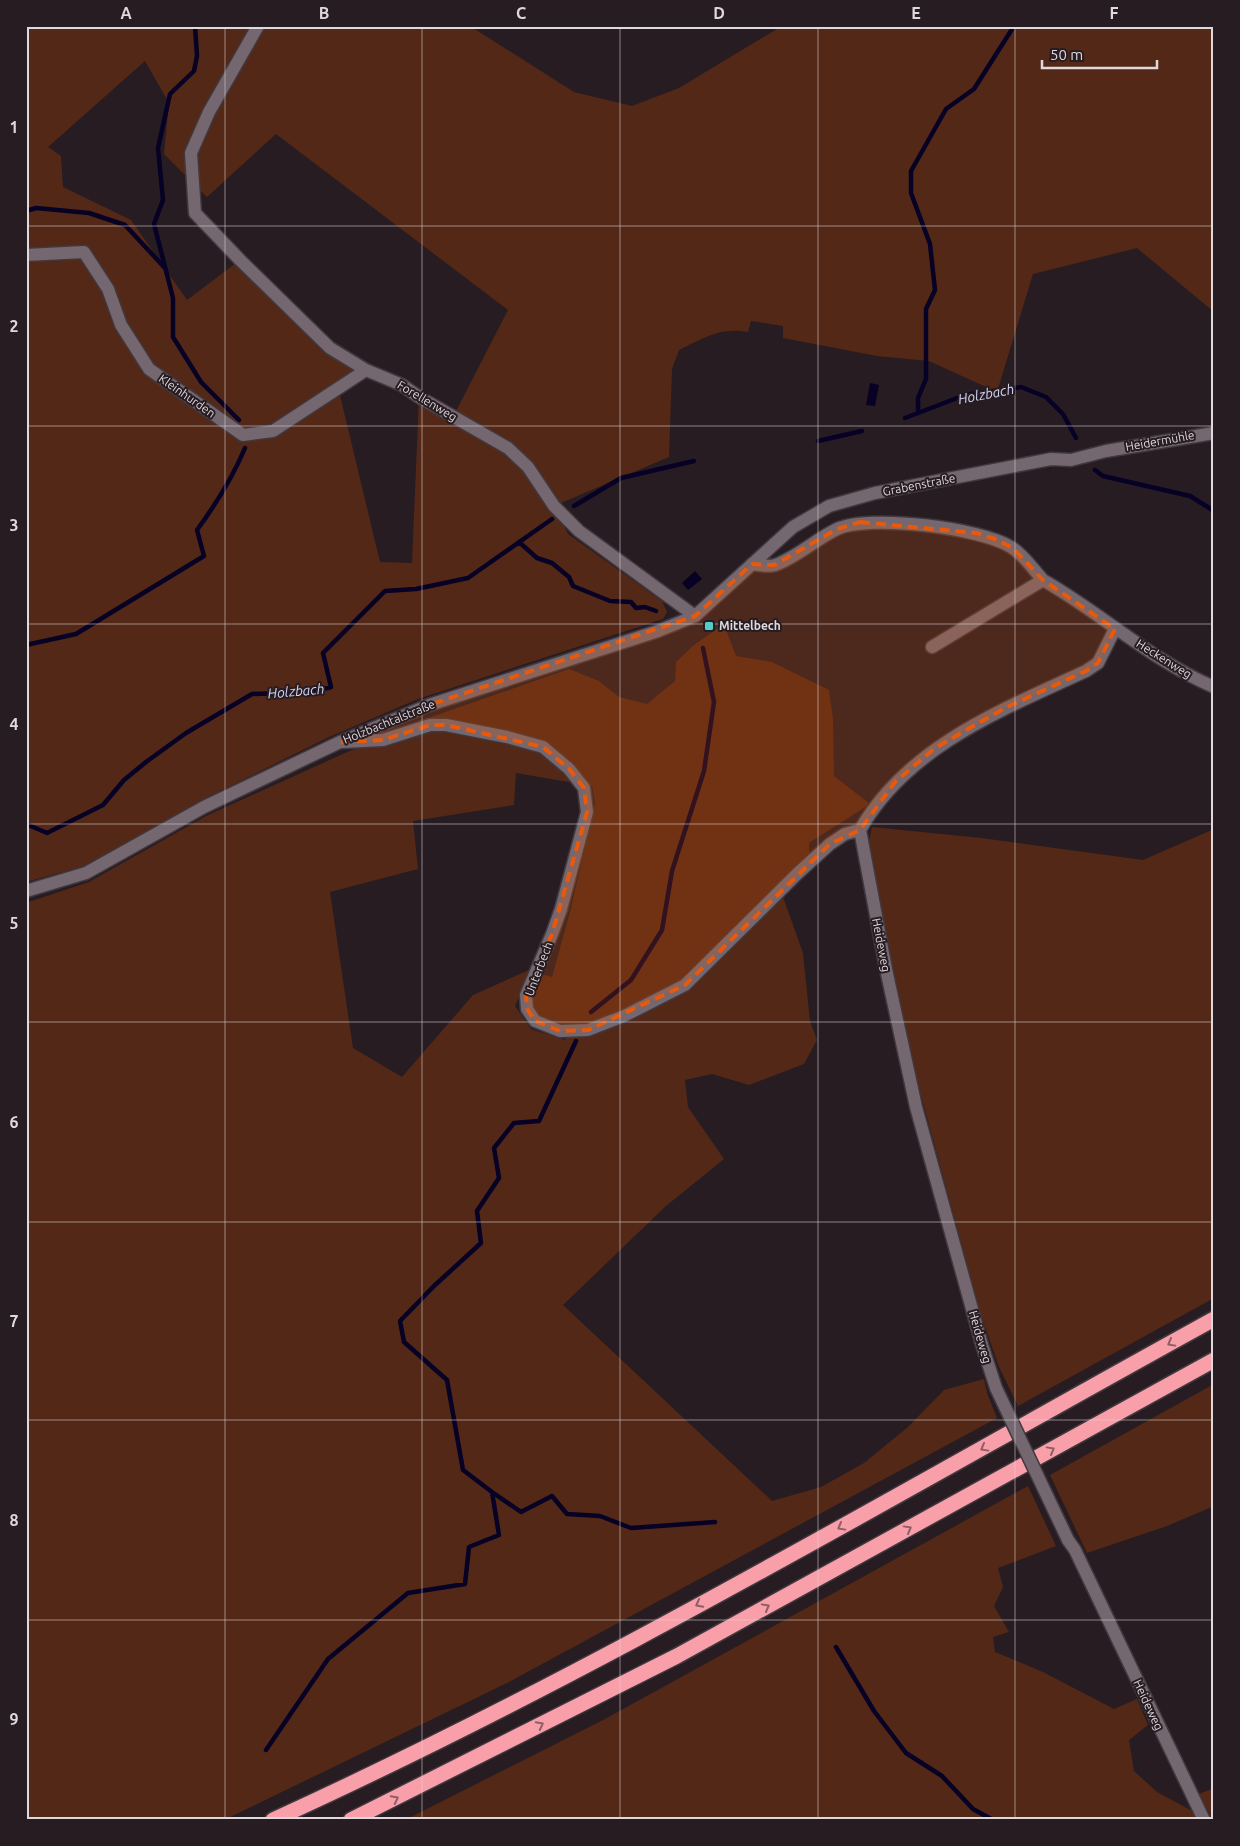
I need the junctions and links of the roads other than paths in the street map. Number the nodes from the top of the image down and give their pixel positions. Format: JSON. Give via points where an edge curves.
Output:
{"nodes":[{"id":1,"x":258,"y":26,"type":"edge"},
{"id":2,"x":26,"y":255,"type":"edge"},
{"id":3,"x":366,"y":370,"type":"junction"},
{"id":4,"x":1214,"y":433,"type":"edge"},
{"id":5,"x":1106,"y":451,"type":"joint"},
{"id":6,"x":752,"y":564,"type":"junction"},
{"id":7,"x":1043,"y":580,"type":"junction"},
{"id":8,"x":695,"y":616,"type":"junction"},
{"id":9,"x":1115,"y":629,"type":"junction"},
{"id":10,"x":932,"y":647,"type":"dead end"},
{"id":11,"x":1214,"y":687,"type":"edge"},
{"id":12,"x":340,"y":742,"type":"junction"},
{"id":13,"x":862,"y":825,"type":"junction"},
{"id":14,"x":26,"y":891,"type":"edge"},
{"id":15,"x":1214,"y":1319,"type":"edge"},
{"id":16,"x":1214,"y":1360,"type":"edge"},
{"id":17,"x":273,"y":1820,"type":"edge"},
{"id":18,"x":351,"y":1820,"type":"edge"},
{"id":19,"x":1204,"y":1820,"type":"edge"}],
"edges":[{"from":1,"to":3,"type":"street","name":"Forellenweg","via":[[209,112],[191,153],[195,213],[330,348]]},
{"from":2,"to":3,"type":"street","name":"Kleinhurden","via":[[84,252],[108,289],[121,325],[149,369],[244,435],[273,431]]},
{"from":3,"to":8,"type":"street","name":"Forellenweg","via":[[402,385],[508,448],[528,467],[554,506],[578,532]]},
{"from":4,"to":5,"type":"street","name":"Heidermühle"},
{"from":5,"to":6,"type":"street","name":"Grabenstraße","via":[[1071,460],[1051,459],[885,491],[829,506],[793,527]]},
{"from":6,"to":7,"type":"street","via":[[774,565],[848,524],[892,522],[977,533],[996,539],[1012,548]]},
{"from":6,"to":8,"type":"street","name":"Holzbachtalstraße"},
{"from":7,"to":9,"type":"street","via":[[1082,603]]},
{"from":7,"to":10,"type":"street"},
{"from":8,"to":12,"type":"street","name":"Holzbachtalstraße","via":[[429,705]]},
{"from":9,"to":11,"type":"street","name":"Heckenweg"},
{"from":9,"to":13,"type":"street","via":[[1098,662],[1086,670],[1005,708],[935,748],[895,782]]},
{"from":12,"to":13,"type":"street","name":"Unterbech","via":[[383,740],[430,725],[446,725],[543,747],[569,769],[584,788],[587,812],[552,934],[526,995],[527,1009],[535,1021],[560,1031],[597,1027],[685,985],[824,850]]},
{"from":12,"to":14,"type":"street","name":"Holzbachtalstraße","via":[[204,807],[86,873]]},
{"from":13,"to":19,"type":"street","name":"Heideweg","bridge":true,"via":[[888,978],[916,1107],[996,1388]]},
{"from":15,"to":17,"type":"highway","one_way":true,"via":[[813,1543],[608,1653]]},
{"from":18,"to":16,"type":"highway","one_way":true,"via":[[677,1656]]}]}
